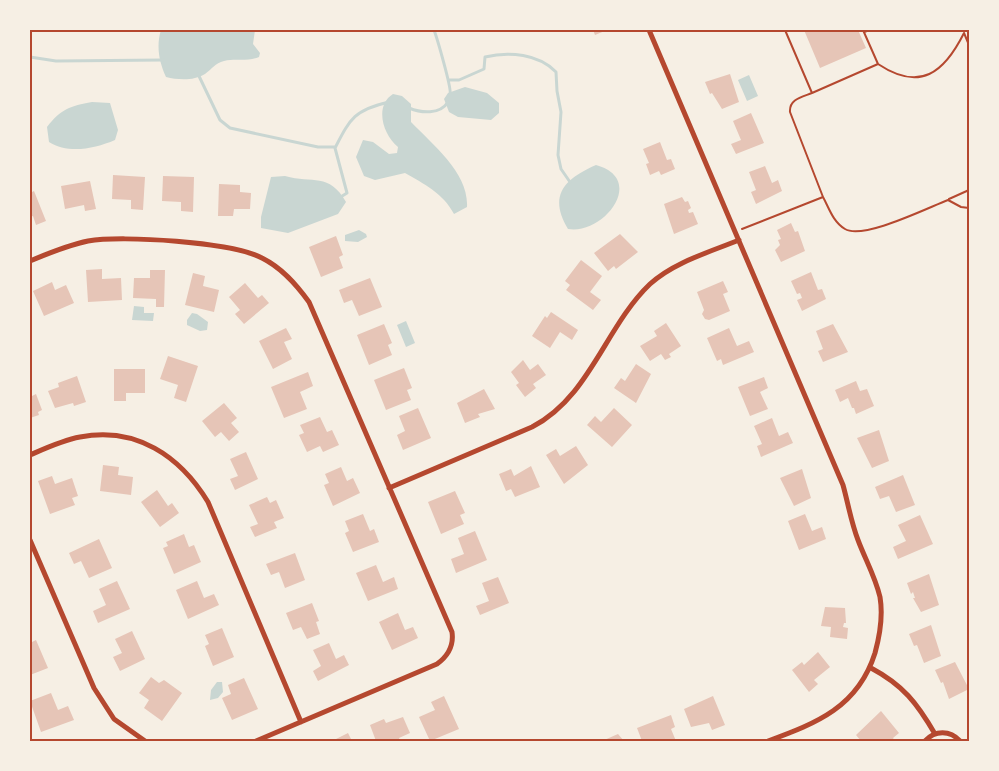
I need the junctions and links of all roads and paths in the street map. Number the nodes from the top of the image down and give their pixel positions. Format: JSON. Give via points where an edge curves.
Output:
{"nodes":[{"id":1,"x":649,"y":30,"type":"edge"},
{"id":2,"x":785,"y":30,"type":"edge"},
{"id":3,"x":870,"y":30,"type":"edge"},
{"id":4,"x":864,"y":31,"type":"edge"},
{"id":5,"x":964,"y":32,"type":"edge"},
{"id":6,"x":969,"y":45,"type":"edge"},
{"id":7,"x":878,"y":64,"type":"junction"},
{"id":8,"x":812,"y":93,"type":"junction"},
{"id":9,"x":969,"y":190,"type":"edge"},
{"id":10,"x":823,"y":197,"type":"junction"},
{"id":11,"x":948,"y":200,"type":"junction"},
{"id":12,"x":969,"y":208,"type":"edge"},
{"id":13,"x":734,"y":230,"type":"junction"},
{"id":14,"x":739,"y":240,"type":"junction"},
{"id":15,"x":30,"y":261,"type":"edge"},
{"id":16,"x":30,"y":455,"type":"edge"},
{"id":17,"x":389,"y":488,"type":"junction"},
{"id":18,"x":30,"y":540,"type":"edge"},
{"id":19,"x":36,"y":555,"type":"junction"},
{"id":20,"x":30,"y":558,"type":"edge"},
{"id":21,"x":870,"y":668,"type":"junction"},
{"id":22,"x":301,"y":722,"type":"junction"},
{"id":23,"x":935,"y":734,"type":"junction"},
{"id":24,"x":145,"y":741,"type":"edge"},
{"id":25,"x":256,"y":741,"type":"edge"},
{"id":26,"x":768,"y":741,"type":"edge"},
{"id":27,"x":925,"y":741,"type":"edge"},
{"id":28,"x":960,"y":741,"type":"edge"}],
"edges":[{"from":1,"to":13,"type":"street"},
{"from":2,"to":8,"type":"path"},
{"from":3,"to":4,"type":"path"},
{"from":4,"to":7,"type":"path"},
{"from":5,"to":6,"type":"path"},
{"from":5,"to":7,"type":"path","via":[[954,54],[936,72],[925,76],[900,75]]},
{"from":7,"to":8,"type":"path"},
{"from":8,"to":10,"type":"path","via":[[795,99],[789,108]]},
{"from":9,"to":11,"type":"path"},
{"from":10,"to":11,"type":"path","via":[[832,217],[841,227],[852,232],[867,231]]},
{"from":10,"to":13,"type":"path","via":[[748,228]]},
{"from":11,"to":12,"type":"path"},
{"from":13,"to":14,"type":"street"},
{"from":14,"to":17,"type":"street","via":[[677,266],[651,284],[632,306],[578,387],[549,417],[532,428]]},
{"from":14,"to":21,"type":"street","via":[[843,485],[857,538],[874,578],[880,598],[880,627]]},
{"from":15,"to":17,"type":"street","via":[[74,244],[116,239],[230,247],[273,264],[309,302]]},
{"from":16,"to":22,"type":"street","via":[[79,437],[116,436],[150,444],[188,473],[208,502]]},
{"from":17,"to":22,"type":"street","via":[[452,632],[451,648],[437,664]]},
{"from":18,"to":19,"type":"street"},
{"from":19,"to":20,"type":"street"},
{"from":19,"to":24,"type":"street","via":[[100,700],[114,719]]},
{"from":21,"to":23,"type":"street","via":[[901,687]]},
{"from":21,"to":26,"type":"street","via":[[857,689],[830,714]]},
{"from":22,"to":25,"type":"street"},
{"from":23,"to":27,"type":"street"},
{"from":23,"to":28,"type":"street","via":[[950,733]]}]}
